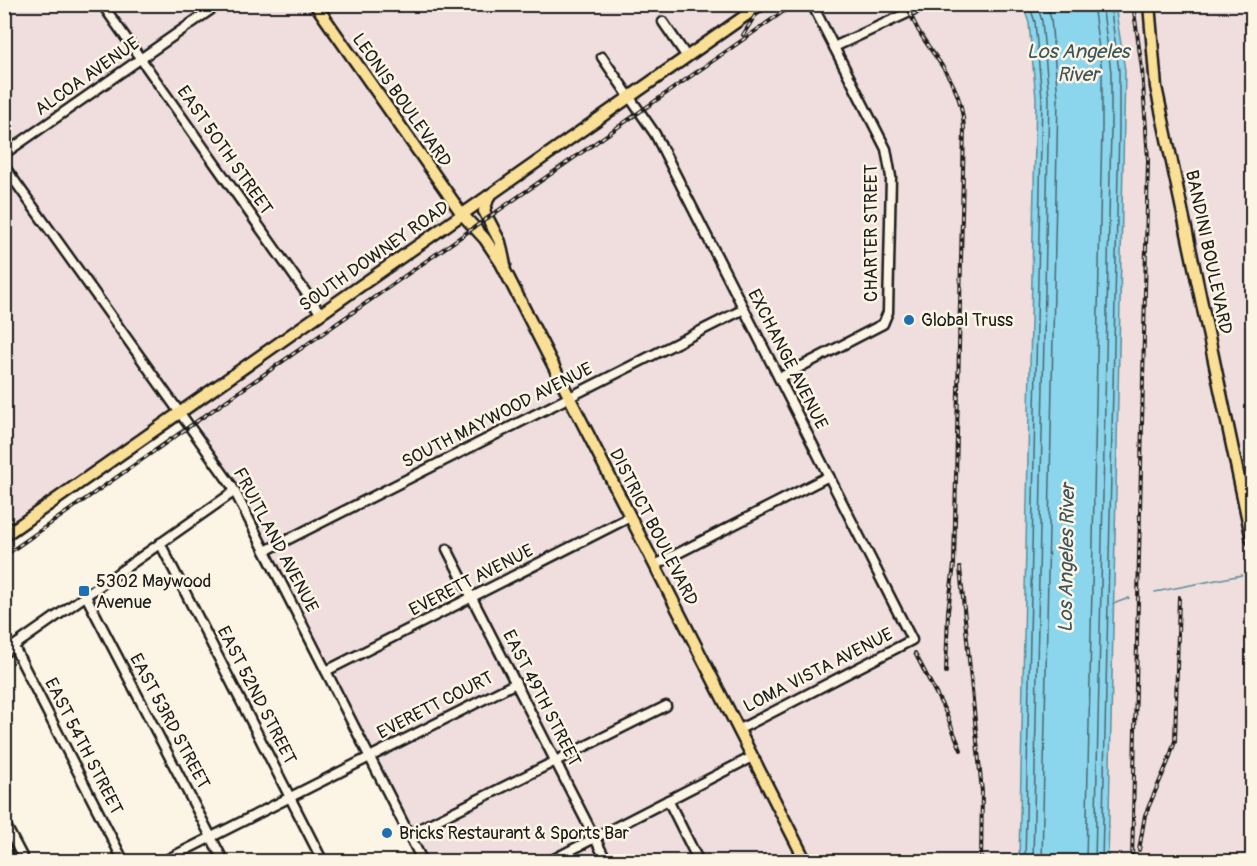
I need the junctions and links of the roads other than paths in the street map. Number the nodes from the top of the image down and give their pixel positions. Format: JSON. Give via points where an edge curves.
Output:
{"nodes":[{"id":1,"x":102,"y":4,"type":"edge"},
{"id":2,"x":219,"y":4,"type":"edge"},
{"id":3,"x":315,"y":4,"type":"edge"},
{"id":4,"x":762,"y":4,"type":"edge"},
{"id":5,"x":812,"y":4,"type":"edge"},
{"id":6,"x":1149,"y":4,"type":"edge"},
{"id":7,"x":914,"y":10,"type":"dead end"},
{"id":8,"x":663,"y":22,"type":"dead end"},
{"id":9,"x":834,"y":47,"type":"junction"},
{"id":10,"x":602,"y":57,"type":"dead end"},
{"id":11,"x":687,"y":57,"type":"junction"},
{"id":12,"x":141,"y":59,"type":"junction"},
{"id":13,"x":629,"y":97,"type":"junction"},
{"id":14,"x":4,"y":154,"type":"edge"},
{"id":15,"x":4,"y":166,"type":"edge"},
{"id":16,"x":489,"y":196,"type":"junction"},
{"id":17,"x":462,"y":214,"type":"junction"},
{"id":18,"x":505,"y":271,"type":"junction"},
{"id":19,"x":744,"y":309,"type":"junction"},
{"id":20,"x":321,"y":314,"type":"junction"},
{"id":21,"x":779,"y":378,"type":"junction"},
{"id":22,"x":569,"y":397,"type":"junction"},
{"id":23,"x":180,"y":412,"type":"junction"},
{"id":24,"x":829,"y":476,"type":"junction"},
{"id":25,"x":235,"y":491,"type":"junction"},
{"id":26,"x":630,"y":517,"type":"junction"},
{"id":27,"x":4,"y":536,"type":"edge"},
{"id":28,"x":1252,"y":540,"type":"edge"},
{"id":29,"x":160,"y":543,"type":"junction"},
{"id":30,"x":447,"y":549,"type":"dead end"},
{"id":31,"x":265,"y":551,"type":"junction"},
{"id":32,"x":655,"y":565,"type":"junction"},
{"id":33,"x":86,"y":596,"type":"junction"},
{"id":34,"x":472,"y":598,"type":"junction"},
{"id":35,"x":912,"y":640,"type":"joint"},
{"id":36,"x":14,"y":647,"type":"junction"},
{"id":37,"x":4,"y":653,"type":"edge"},
{"id":38,"x":326,"y":671,"type":"junction"},
{"id":39,"x":516,"y":683,"type":"junction"},
{"id":40,"x":666,"y":706,"type":"dead end"},
{"id":41,"x":738,"y":730,"type":"junction"},
{"id":42,"x":370,"y":757,"type":"junction"},
{"id":43,"x":752,"y":757,"type":"junction"},
{"id":44,"x":556,"y":761,"type":"junction"},
{"id":45,"x":290,"y":797,"type":"junction"},
{"id":46,"x":668,"y":800,"type":"junction"},
{"id":47,"x":4,"y":822,"type":"edge"},
{"id":48,"x":409,"y":834,"type":"junction"},
{"id":49,"x":211,"y":837,"type":"junction"},
{"id":50,"x":595,"y":838,"type":"junction"},
{"id":51,"x":25,"y":861,"type":"edge"},
{"id":52,"x":124,"y":861,"type":"edge"},
{"id":53,"x":162,"y":861,"type":"edge"},
{"id":54,"x":224,"y":861,"type":"edge"},
{"id":55,"x":323,"y":861,"type":"edge"},
{"id":56,"x":423,"y":861,"type":"edge"},
{"id":57,"x":548,"y":861,"type":"edge"},
{"id":58,"x":607,"y":861,"type":"edge"},
{"id":59,"x":699,"y":861,"type":"edge"},
{"id":60,"x":806,"y":861,"type":"edge"}],
"edges":[{"from":1,"to":12,"type":"street","name":"EAST 50TH STREET"},
{"from":2,"to":12,"type":"street","name":"ALCOA AVENUE"},
{"from":3,"to":17,"type":"main road","name":"LEONIS BOULEVARD"},
{"from":4,"to":11,"type":"main road","name":"SOUTH DOWNEY ROAD"},
{"from":5,"to":9,"type":"street","name":"CHARTER STREET"},
{"from":6,"to":28,"type":"main road","name":"BANDINI BOULEVARD","via":[[1156,87]]},
{"from":7,"to":9,"type":"street"},
{"from":8,"to":11,"type":"street"},
{"from":9,"to":21,"type":"street","name":"CHARTER STREET","via":[[886,149],[891,177],[888,315],[877,328]]},
{"from":10,"to":13,"type":"street","name":"EXCHANGE AVENUE"},
{"from":11,"to":13,"type":"main road","name":"SOUTH DOWNEY ROAD"},
{"from":12,"to":14,"type":"street","name":"ALCOA AVENUE"},
{"from":12,"to":20,"type":"street","name":"EAST 50TH STREET"},
{"from":13,"to":16,"type":"main road","name":"SOUTH DOWNEY ROAD"},
{"from":13,"to":19,"type":"street","name":"EXCHANGE AVENUE","via":[[655,134]]},
{"from":15,"to":23,"type":"street","name":"FRUITLAND AVENUE"},
{"from":16,"to":17,"type":"main road","name":"SOUTH DOWNEY ROAD"},
{"from":16,"to":18,"type":"main road","via":[[484,211],[500,243]]},
{"from":17,"to":18,"type":"main road","name":"DISTRICT BOULEVARD","via":[[485,239]]},
{"from":17,"to":20,"type":"main road","name":"SOUTH DOWNEY ROAD"},
{"from":18,"to":22,"type":"main road","name":"DISTRICT BOULEVARD"},
{"from":19,"to":21,"type":"street","name":"EXCHANGE AVENUE"},
{"from":19,"to":22,"type":"street","name":"SOUTH MAYWOOD AVENUE"},
{"from":20,"to":23,"type":"main road","name":"SOUTH DOWNEY ROAD"},
{"from":21,"to":24,"type":"street","name":"EXCHANGE AVENUE"},
{"from":22,"to":26,"type":"main road","name":"DISTRICT BOULEVARD"},
{"from":22,"to":31,"type":"street","name":"SOUTH MAYWOOD AVENUE"},
{"from":23,"to":25,"type":"street","name":"FRUITLAND AVENUE"},
{"from":23,"to":27,"type":"main road","name":"SOUTH DOWNEY ROAD"},
{"from":24,"to":32,"type":"street"},
{"from":24,"to":35,"type":"street","name":"EXCHANGE AVENUE"},
{"from":25,"to":29,"type":"street"},
{"from":25,"to":31,"type":"street","name":"FRUITLAND AVENUE"},
{"from":26,"to":32,"type":"main road","name":"DISTRICT BOULEVARD"},
{"from":26,"to":34,"type":"street","name":"EVERETT AVENUE"},
{"from":29,"to":33,"type":"street"},
{"from":29,"to":45,"type":"street","name":"EAST 52ND STREET"},
{"from":30,"to":34,"type":"street","name":"EAST 49TH STREET"},
{"from":31,"to":38,"type":"street","name":"FRUITLAND AVENUE"},
{"from":32,"to":41,"type":"main road","name":"DISTRICT BOULEVARD"},
{"from":33,"to":36,"type":"street"},
{"from":33,"to":49,"type":"street","name":"EAST 53RD STREET"},
{"from":34,"to":38,"type":"street","name":"EVERETT AVENUE"},
{"from":34,"to":39,"type":"street","name":"EAST 49TH STREET"},
{"from":35,"to":41,"type":"street","name":"LOMA VISTA AVENUE"},
{"from":36,"to":37,"type":"street"},
{"from":36,"to":52,"type":"street","name":"EAST 54TH STREET"},
{"from":38,"to":42,"type":"street","name":"FRUITLAND AVENUE"},
{"from":39,"to":42,"type":"street","name":"EVERETT COURT"},
{"from":39,"to":44,"type":"street","name":"EAST 49TH STREET"},
{"from":40,"to":44,"type":"street"},
{"from":41,"to":43,"type":"main road","name":"DISTRICT BOULEVARD"},
{"from":42,"to":45,"type":"street"},
{"from":42,"to":48,"type":"street","name":"FRUITLAND AVENUE"},
{"from":43,"to":46,"type":"street"},
{"from":43,"to":60,"type":"main road","name":"DISTRICT BOULEVARD"},
{"from":44,"to":48,"type":"street"},
{"from":44,"to":50,"type":"street","name":"EAST 49TH STREET"},
{"from":45,"to":49,"type":"street"},
{"from":45,"to":55,"type":"street","name":"EAST 52ND STREET"},
{"from":46,"to":50,"type":"street"},
{"from":46,"to":59,"type":"street"},
{"from":47,"to":51,"type":"street"},
{"from":48,"to":56,"type":"street","name":"FRUITLAND AVENUE"},
{"from":49,"to":53,"type":"street"},
{"from":49,"to":54,"type":"street","name":"EAST 53RD STREET"},
{"from":50,"to":57,"type":"street"},
{"from":50,"to":58,"type":"street","name":"EAST 49TH STREET"}]}
